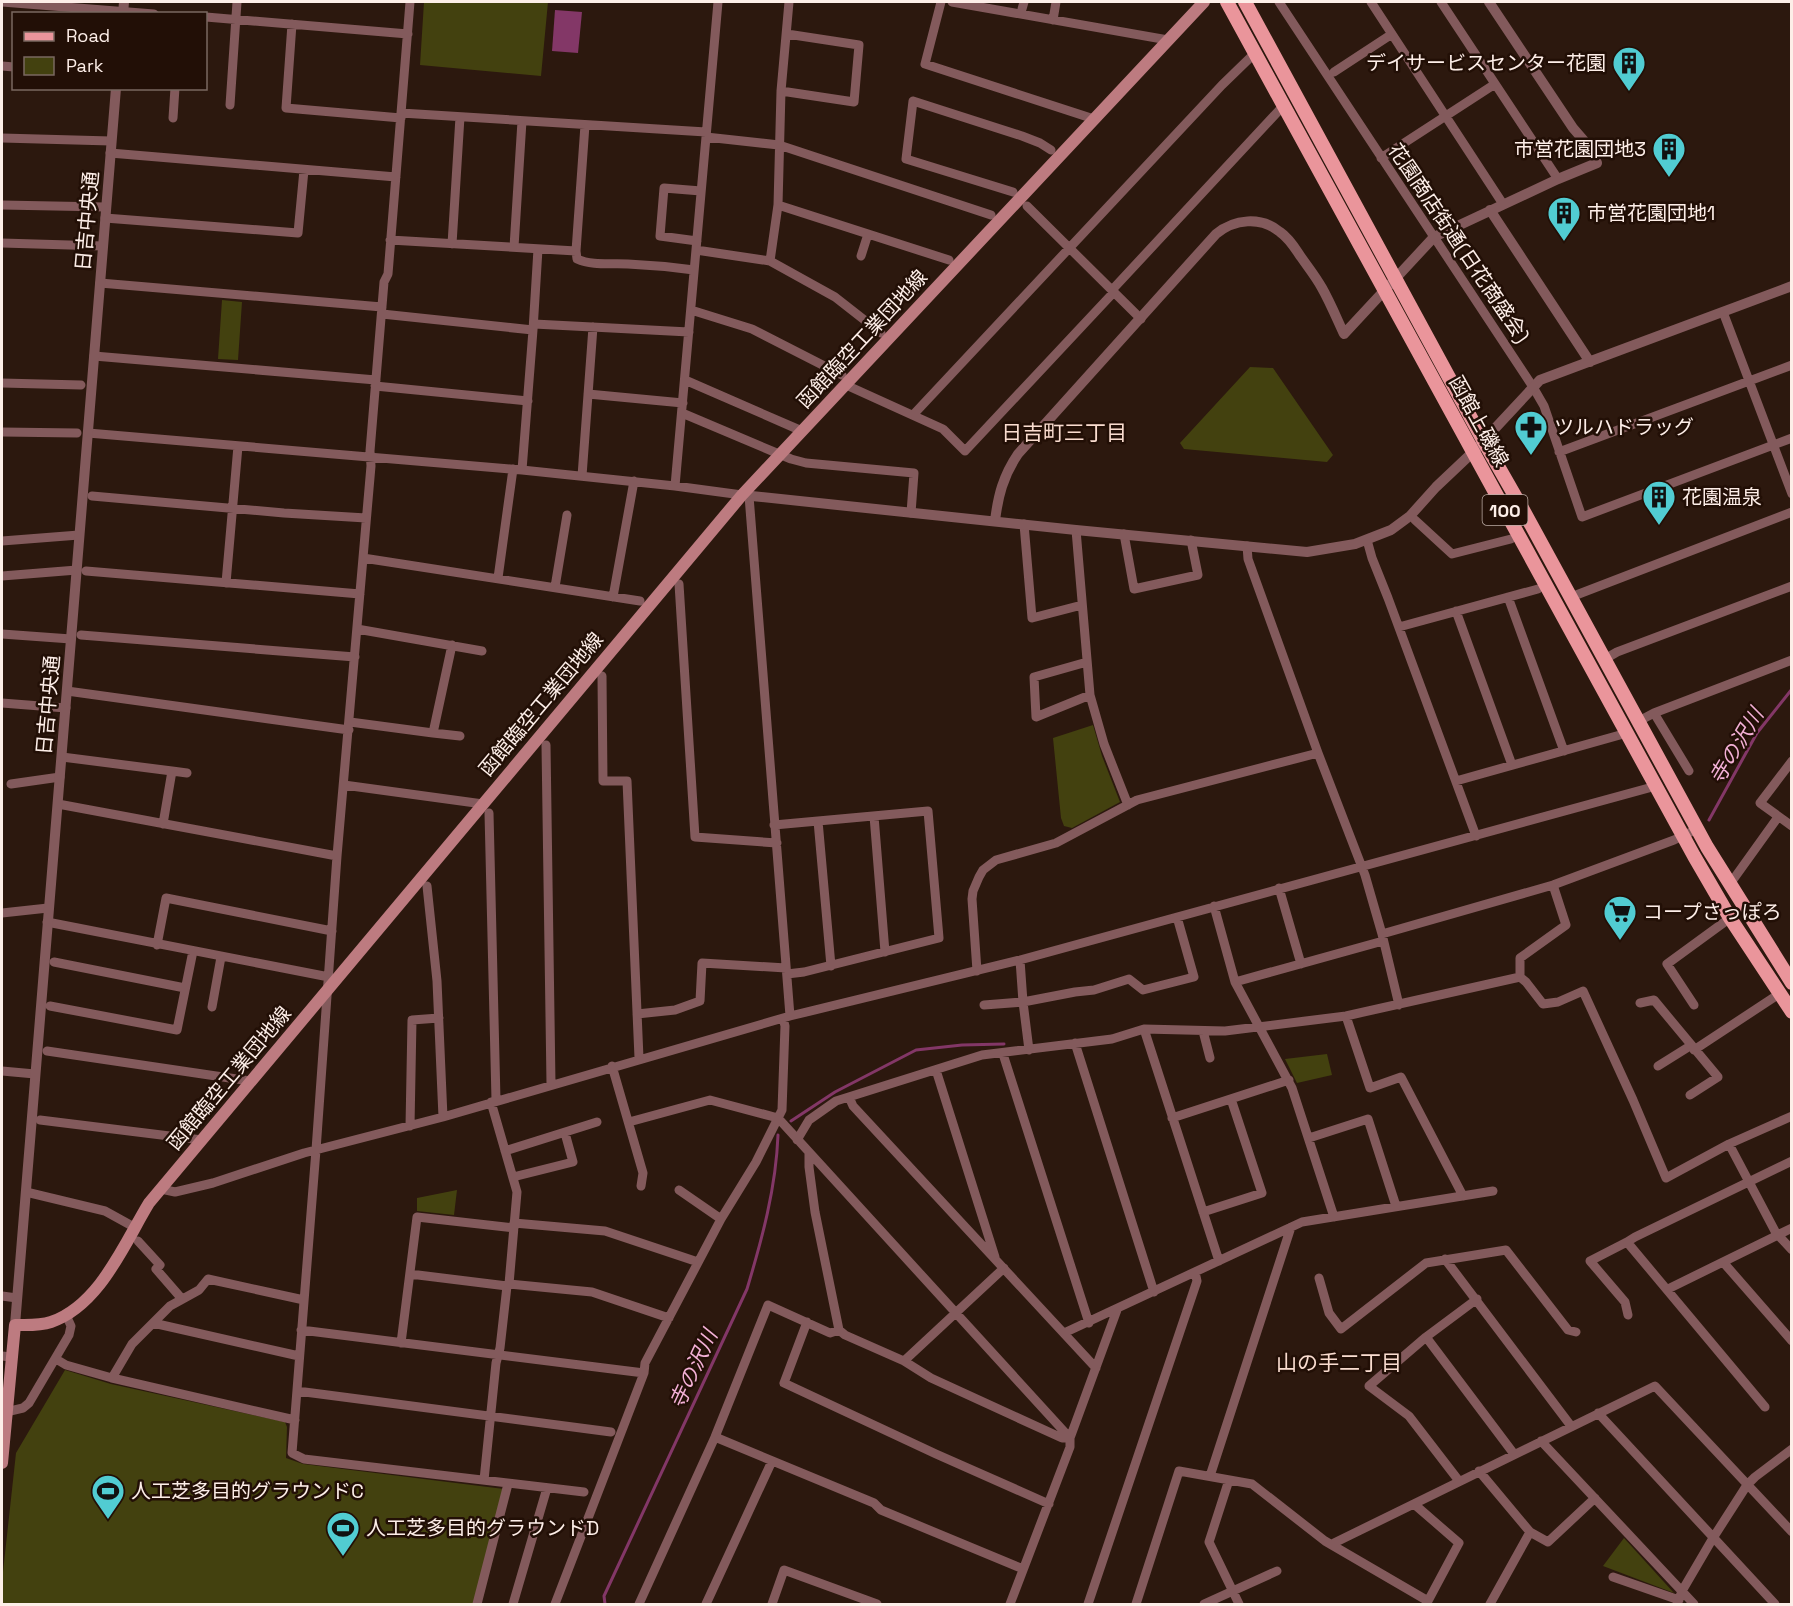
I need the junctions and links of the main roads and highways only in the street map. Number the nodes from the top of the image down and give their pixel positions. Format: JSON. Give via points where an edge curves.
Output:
{"nodes":[{"id":1,"x":1204,"y":2,"type":"edge"},
{"id":2,"x":1227,"y":2,"type":"edge"},
{"id":3,"x":1245,"y":2,"type":"edge"},
{"id":4,"x":1791,"y":983,"type":"edge"},
{"id":5,"x":1791,"y":1012,"type":"edge"},
{"id":6,"x":6,"y":1357,"type":"edge"},
{"id":7,"x":3,"y":1430,"type":"edge"},
{"id":8,"x":2,"y":1462,"type":"edge"}],
"edges":[{"from":1,"to":6,"type":"main road","name":"函館臨空工業団地線","via":[[844,380],[486,808],[328,983],[149,1203],[105,1277],[86,1300],[66,1315],[39,1325],[15,1325]]},
{"from":2,"to":5,"type":"main road","name":"函館上磯線","number":"100","via":[[1656,786],[1730,918]]},
{"from":3,"to":4,"type":"main road","name":"函館上磯線","number":"100","via":[[1697,828]]},
{"from":6,"to":7,"type":"main road"},
{"from":7,"to":8,"type":"main road"}]}
